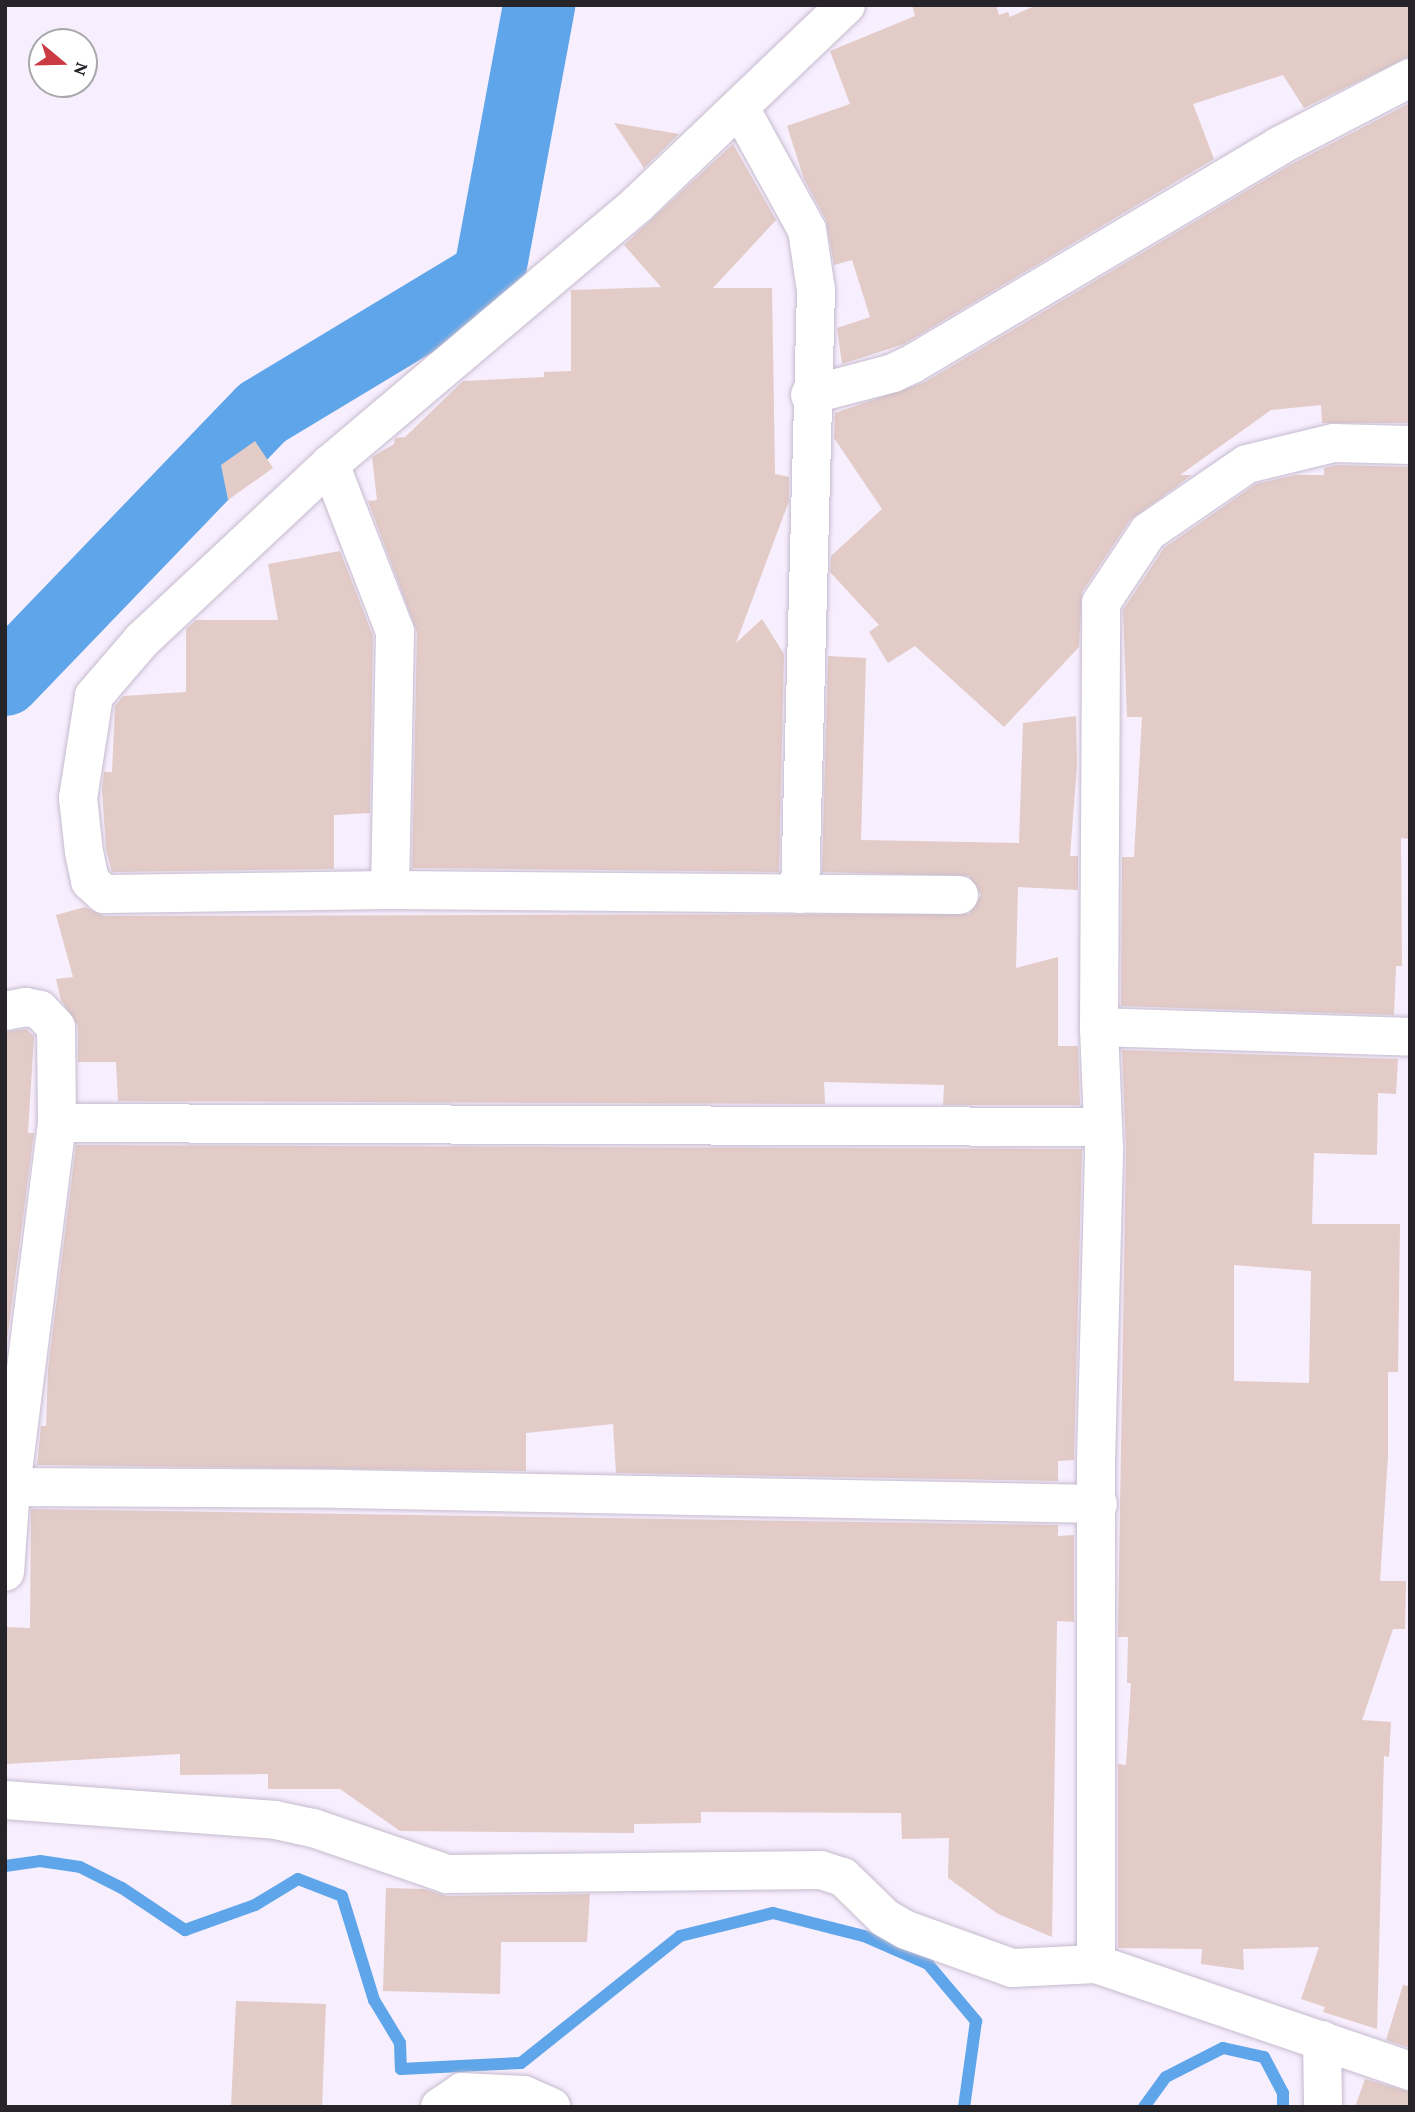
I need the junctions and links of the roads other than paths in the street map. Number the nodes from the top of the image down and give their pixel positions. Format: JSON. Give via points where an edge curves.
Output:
{"nodes":[{"id":1,"x":846,"y":5,"type":"edge"},
{"id":2,"x":1410,"y":78,"type":"edge"},
{"id":3,"x":740,"y":108,"type":"junction"},
{"id":4,"x":810,"y":396,"type":"junction"},
{"id":5,"x":1410,"y":445,"type":"edge"},
{"id":6,"x":330,"y":464,"type":"junction"},
{"id":7,"x":390,"y":890,"type":"junction"},
{"id":8,"x":800,"y":894,"type":"junction"},
{"id":9,"x":959,"y":895,"type":"dead end"},
{"id":10,"x":5,"y":1011,"type":"edge"},
{"id":11,"x":1099,"y":1027,"type":"junction"},
{"id":12,"x":1410,"y":1037,"type":"edge"},
{"id":13,"x":57,"y":1123,"type":"junction"},
{"id":14,"x":1102,"y":1126,"type":"junction"},
{"id":15,"x":11,"y":1488,"type":"junction"},
{"id":16,"x":1098,"y":1504,"type":"junction"},
{"id":17,"x":5,"y":1572,"type":"edge"},
{"id":18,"x":5,"y":1800,"type":"edge"},
{"id":19,"x":1096,"y":1964,"type":"junction"},
{"id":20,"x":1322,"y":2040,"type":"junction"},
{"id":21,"x":1410,"y":2071,"type":"edge"},
{"id":22,"x":440,"y":2107,"type":"edge"},
{"id":23,"x":551,"y":2107,"type":"edge"},
{"id":24,"x":1323,"y":2107,"type":"edge"}],
"edges":[{"from":1,"to":3,"type":"street"},
{"from":2,"to":4,"type":"street","via":[[1279,146],[914,363]]},
{"from":3,"to":4,"type":"street","via":[[807,230],[816,290]]},
{"from":3,"to":6,"type":"street","via":[[638,204]]},
{"from":4,"to":8,"type":"street"},
{"from":5,"to":11,"type":"street","via":[[1334,443],[1247,464],[1148,532],[1108,590],[1100,617]]},
{"from":6,"to":7,"type":"street","via":[[395,632]]},
{"from":6,"to":7,"type":"street","via":[[142,640],[94,696],[78,798],[84,852],[90,881],[104,894]]},
{"from":7,"to":8,"type":"street"},
{"from":8,"to":9,"type":"street"},
{"from":10,"to":13,"type":"street","via":[[40,1010],[56,1027]]},
{"from":11,"to":12,"type":"street"},
{"from":11,"to":14,"type":"street"},
{"from":13,"to":14,"type":"street"},
{"from":13,"to":15,"type":"street"},
{"from":14,"to":16,"type":"street"},
{"from":15,"to":16,"type":"street","via":[[355,1489]]},
{"from":15,"to":17,"type":"street"},
{"from":16,"to":19,"type":"street"},
{"from":18,"to":19,"type":"street","via":[[275,1820],[447,1874],[821,1870],[842,1877],[877,1912],[906,1930],[1012,1968]]},
{"from":19,"to":20,"type":"street"},
{"from":20,"to":21,"type":"street"},
{"from":20,"to":24,"type":"street"},
{"from":22,"to":23,"type":"street","via":[[462,2092],[524,2095]]}]}
